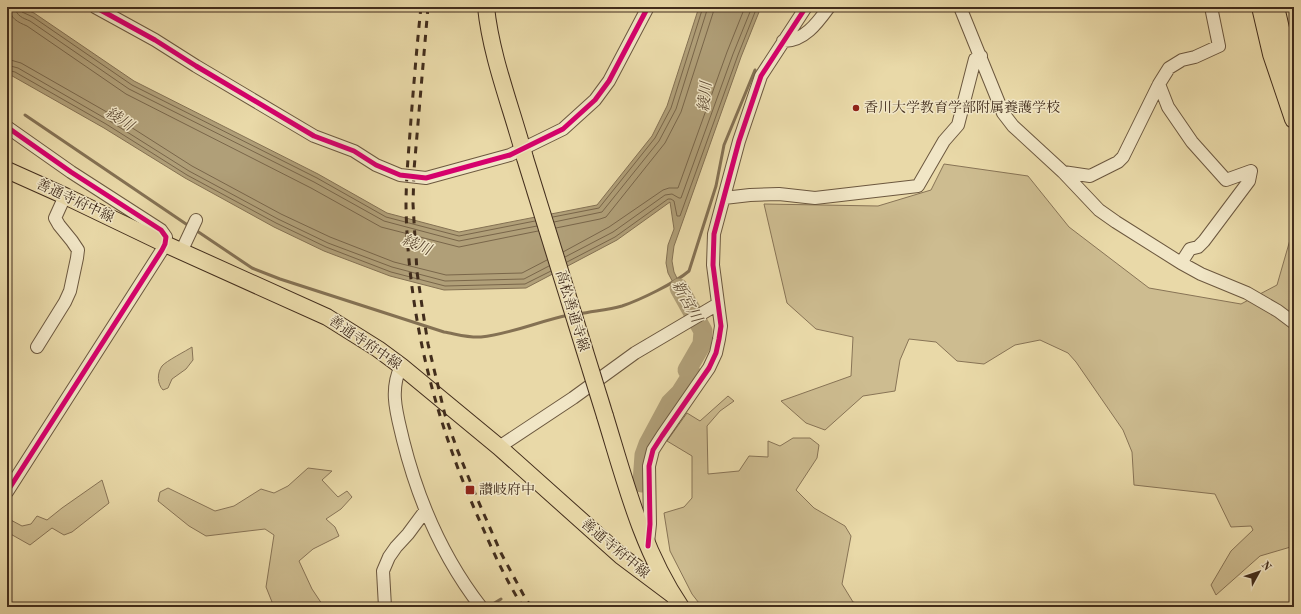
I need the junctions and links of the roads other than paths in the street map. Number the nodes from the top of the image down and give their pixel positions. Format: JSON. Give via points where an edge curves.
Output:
{"nodes":[{"id":1,"x":95,"y":7,"type":"edge"},
{"id":2,"x":486,"y":7,"type":"edge"},
{"id":3,"x":648,"y":7,"type":"edge"},
{"id":4,"x":806,"y":7,"type":"edge"},
{"id":5,"x":829,"y":7,"type":"edge"},
{"id":6,"x":960,"y":7,"type":"edge"},
{"id":7,"x":1211,"y":7,"type":"edge"},
{"id":8,"x":1261,"y":7,"type":"edge"},
{"id":9,"x":1275,"y":7,"type":"edge"},
{"id":10,"x":783,"y":41,"type":"junction"},
{"id":11,"x":981,"y":56,"type":"junction"},
{"id":12,"x":1294,"y":78,"type":"edge"},
{"id":13,"x":1159,"y":84,"type":"junction"},
{"id":14,"x":1294,"y":119,"type":"edge"},
{"id":15,"x":7,"y":127,"type":"edge"},
{"id":16,"x":524,"y":153,"type":"junction"},
{"id":17,"x":7,"y":170,"type":"edge"},
{"id":18,"x":1063,"y":172,"type":"junction"},
{"id":19,"x":65,"y":196,"type":"junction"},
{"id":20,"x":724,"y":198,"type":"junction"},
{"id":21,"x":193,"y":226,"type":"dead end"},
{"id":22,"x":165,"y":244,"type":"junction"},
{"id":23,"x":181,"y":252,"type":"junction"},
{"id":24,"x":1181,"y":263,"type":"junction"},
{"id":25,"x":718,"y":304,"type":"junction"},
{"id":26,"x":1294,"y":323,"type":"edge"},
{"id":27,"x":37,"y":347,"type":"dead end"},
{"id":28,"x":401,"y":366,"type":"junction"},
{"id":29,"x":498,"y":447,"type":"junction"},
{"id":30,"x":7,"y":492,"type":"edge"},
{"id":31,"x":426,"y":511,"type":"junction"},
{"id":32,"x":648,"y":546,"type":"junction"},
{"id":33,"x":628,"y":562,"type":"junction"},
{"id":34,"x":677,"y":601,"type":"edge"},
{"id":35,"x":385,"y":607,"type":"edge"},
{"id":36,"x":481,"y":607,"type":"edge"}],
"edges":[{"from":1,"to":16,"type":"street","via":[[155,40],[314,136],[354,151],[376,166],[400,175],[426,178]]},
{"from":2,"to":16,"type":"main road","name":"高松善通寺線","via":[[497,63]]},
{"from":3,"to":16,"type":"street","via":[[609,81],[595,100],[564,129]]},
{"from":4,"to":10,"type":"street"},
{"from":5,"to":10,"type":"street","via":[[810,30],[792,41]]},
{"from":6,"to":11,"type":"street"},
{"from":7,"to":13,"type":"street","via":[[1219,46],[1182,60],[1169,68]]},
{"from":8,"to":14,"type":"highway","via":[[1272,54]]},
{"from":9,"to":12,"type":"highway"},
{"from":10,"to":20,"type":"street","via":[[761,76],[739,141]]},
{"from":11,"to":18,"type":"street","via":[[1003,113],[1013,126]]},
{"from":11,"to":20,"type":"street","via":[[975,59],[958,126],[944,141],[918,186],[815,198],[779,194]]},
{"from":13,"to":18,"type":"street","via":[[1123,157],[1118,162],[1090,176]]},
{"from":13,"to":24,"type":"street","via":[[1168,107],[1192,142],[1226,180],[1251,171],[1249,181],[1204,242],[1190,249]]},
{"from":15,"to":22,"type":"street","via":[[161,230],[166,237]]},
{"from":16,"to":32,"type":"main road","name":"高松善通寺線","bridge":true,"via":[[629,493]]},
{"from":17,"to":19,"type":"main road","name":"善通寺府中線"},
{"from":18,"to":24,"type":"street","via":[[1099,210]]},
{"from":19,"to":22,"type":"main road","name":"善通寺府中線"},
{"from":19,"to":27,"type":"street","via":[[55,218],[78,250],[75,270],[65,302]]},
{"from":20,"to":25,"type":"street","via":[[714,234],[713,265]]},
{"from":21,"to":23,"type":"street"},
{"from":22,"to":23,"type":"main road","name":"善通寺府中線"},
{"from":22,"to":30,"type":"street"},
{"from":23,"to":28,"type":"main road","name":"善通寺府中線","via":[[327,317]]},
{"from":24,"to":26,"type":"street","via":[[1247,293]]},
{"from":25,"to":29,"type":"street","via":[[635,353],[573,398]]},
{"from":25,"to":32,"type":"street","via":[[722,326],[716,353],[709,368],[653,450],[649,466]]},
{"from":28,"to":29,"type":"main road","name":"善通寺府中線"},
{"from":28,"to":31,"type":"street","via":[[394,389],[397,413],[408,462]]},
{"from":29,"to":33,"type":"main road","name":"善通寺府中線"},
{"from":31,"to":35,"type":"street","via":[[396,547],[383,571]]},
{"from":31,"to":36,"type":"street","via":[[452,563]]},
{"from":32,"to":33,"type":"main road","via":[[638,560]]},
{"from":32,"to":34,"type":"main road","name":"高松善通寺線"},
{"from":33,"to":34,"type":"main road","name":"善通寺府中線"}]}
